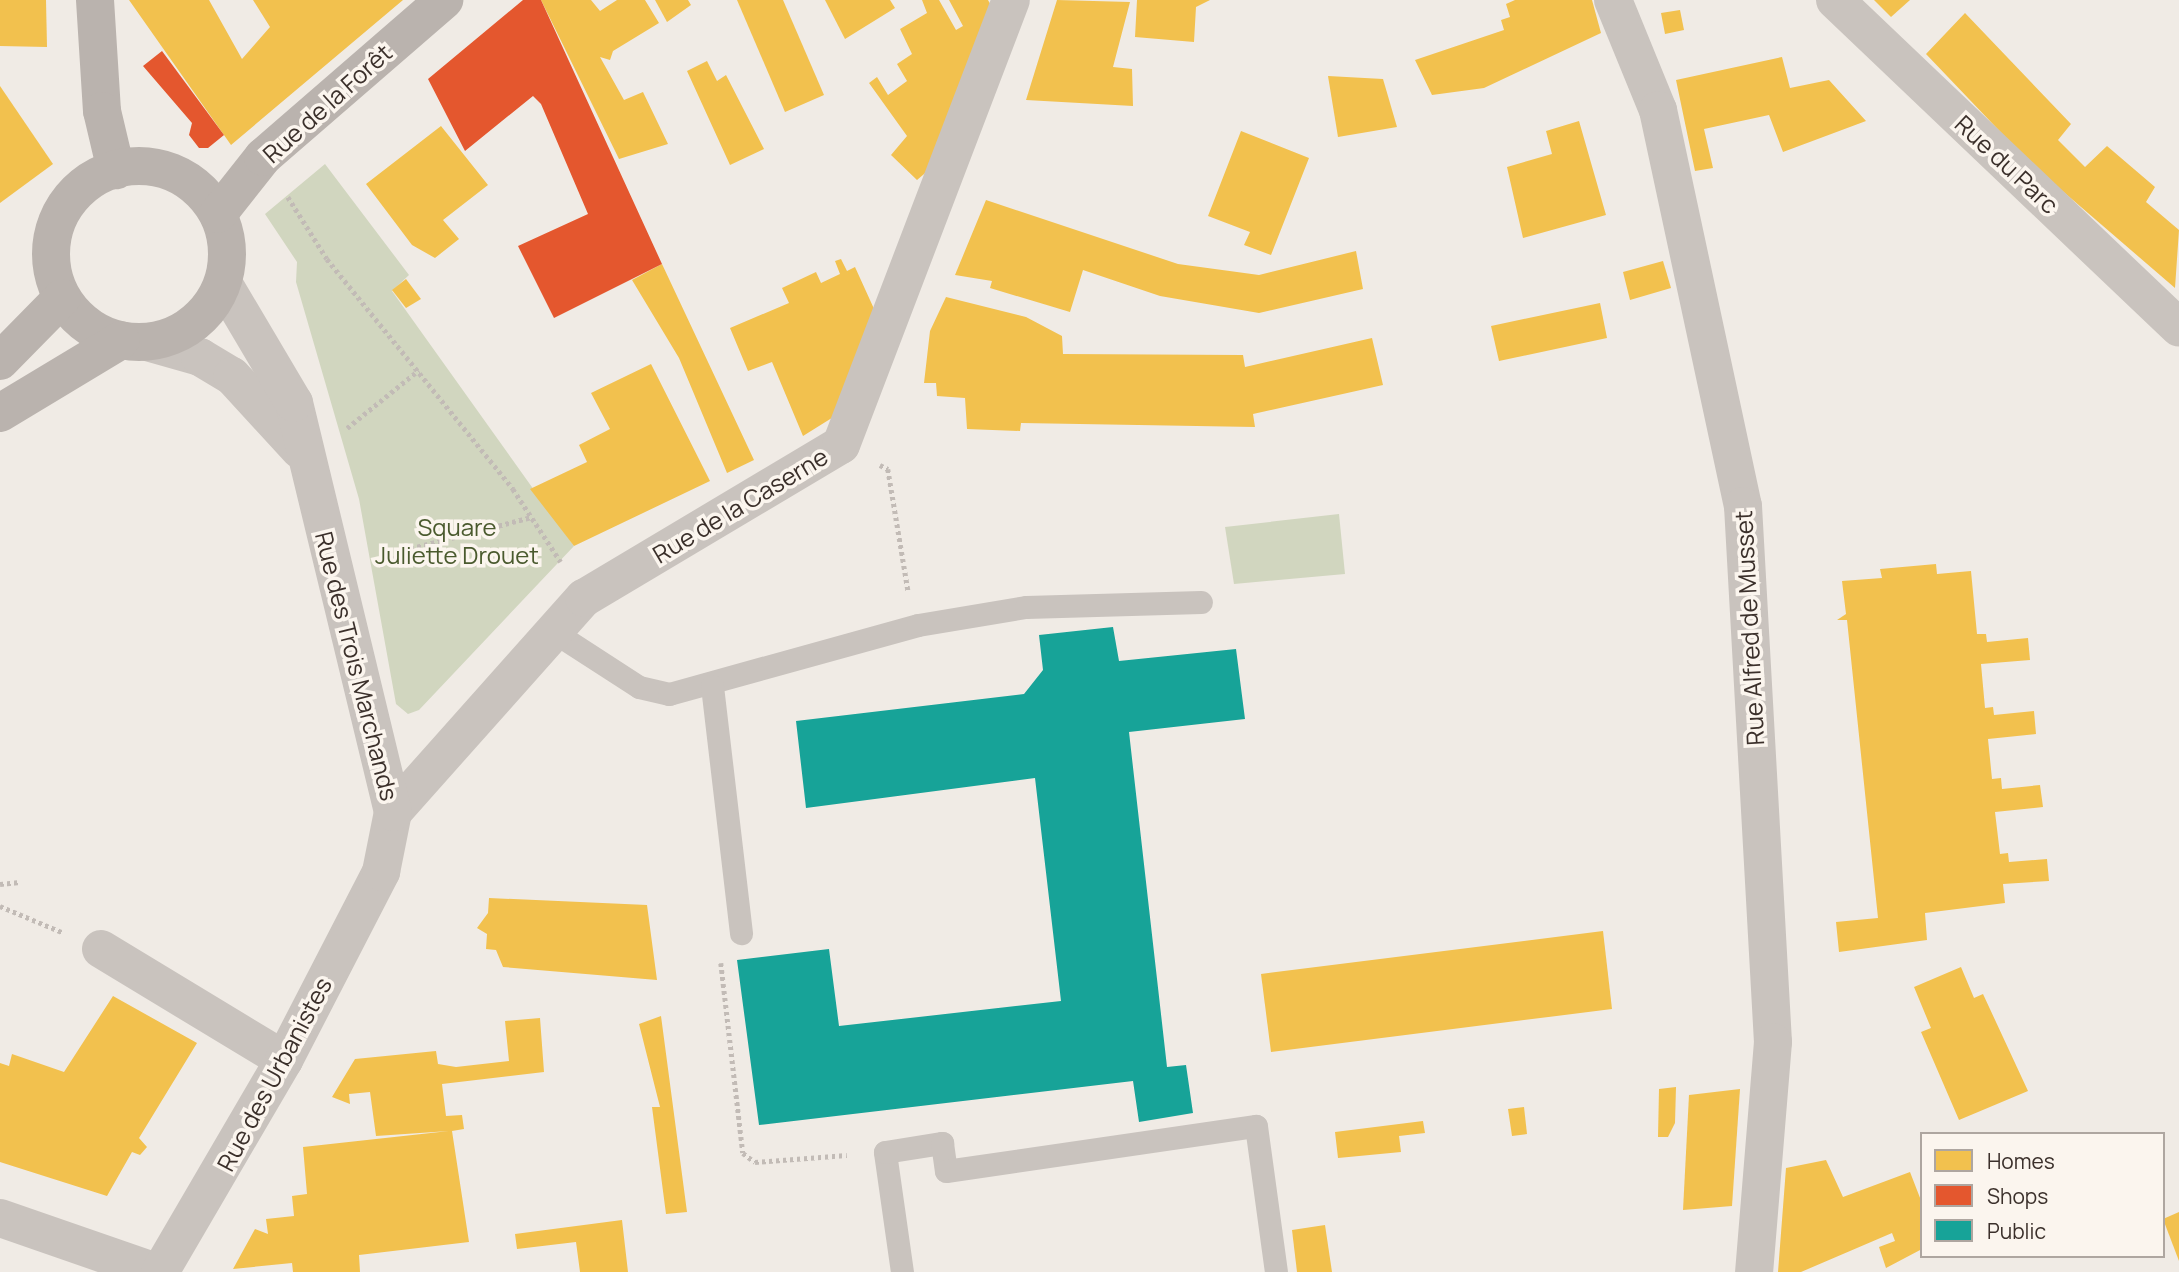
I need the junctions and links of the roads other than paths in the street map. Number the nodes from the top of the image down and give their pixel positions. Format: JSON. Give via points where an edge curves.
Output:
{"nodes":[{"id":1,"x":95,"y":0,"type":"edge"},
{"id":2,"x":443,"y":0,"type":"edge"},
{"id":3,"x":1011,"y":0,"type":"edge"},
{"id":4,"x":1614,"y":0,"type":"edge"},
{"id":5,"x":1835,"y":0,"type":"edge"},
{"id":6,"x":116,"y":170,"type":"junction"},
{"id":7,"x":218,"y":214,"type":"junction"},
{"id":8,"x":223,"y":283,"type":"junction"},
{"id":9,"x":62,"y":298,"type":"junction"},
{"id":10,"x":2179,"y":328,"type":"edge"},
{"id":11,"x":134,"y":341,"type":"junction"},
{"id":12,"x":0,"y":360,"type":"edge"},
{"id":13,"x":0,"y":412,"type":"edge"},
{"id":14,"x":309,"y":460,"type":"junction"},
{"id":15,"x":1201,"y":602,"type":"dead end"},
{"id":16,"x":554,"y":632,"type":"junction"},
{"id":17,"x":712,"y":686,"type":"junction"},
{"id":18,"x":393,"y":812,"type":"junction"},
{"id":19,"x":381,"y":872,"type":"joint"},
{"id":20,"x":741,"y":933,"type":"road end"},
{"id":21,"x":101,"y":948,"type":"road end"},
{"id":22,"x":284,"y":1060,"type":"junction"},
{"id":23,"x":0,"y":1218,"type":"edge"},
{"id":24,"x":158,"y":1272,"type":"edge"},
{"id":25,"x":902,"y":1272,"type":"edge"},
{"id":26,"x":1276,"y":1272,"type":"edge"},
{"id":27,"x":1754,"y":1272,"type":"edge"}],
"edges":[{"from":1,"to":6,"type":"main road","via":[[102,111]]},
{"from":2,"to":7,"type":"main road","name":"Rue de la Forêt","via":[[263,158]]},
{"from":3,"to":16,"type":"street","name":"Rue de la Caserne","via":[[841,445],[584,598]]},
{"from":4,"to":27,"type":"street","name":"Rue Alfred de Musset","via":[[1658,110],[1743,506],[1773,1042]]},
{"from":5,"to":10,"type":"street","name":"Rue du Parc"},
{"from":6,"to":7,"type":"main road","via":[[139,167],[185,179]]},
{"from":6,"to":9,"type":"main road","via":[[76,192],[63,210],[51,254]]},
{"from":7,"to":8,"type":"main road","via":[[226,248]]},
{"from":8,"to":11,"type":"main road","via":[[194,323]]},
{"from":8,"to":14,"type":"street","name":"Rue des Trois Marchands","via":[[294,403]]},
{"from":9,"to":11,"type":"main road","via":[[96,332]]},
{"from":9,"to":12,"type":"main road"},
{"from":11,"to":13,"type":"main road"},
{"from":11,"to":14,"type":"street","name":"Rue des Trois Marchands","via":[[200,358],[232,376]]},
{"from":14,"to":18,"type":"street","name":"Rue des Trois Marchands"},
{"from":15,"to":17,"type":"lane","via":[[1026,607],[918,625]]},
{"from":16,"to":17,"type":"lane","via":[[639,687],[669,694]]},
{"from":16,"to":18,"type":"street","name":"Rue de la Caserne"},
{"from":17,"to":20,"type":"lane"},
{"from":18,"to":19,"type":"street","name":"Rue des Trois Marchands"},
{"from":19,"to":22,"type":"street","name":"Rue des Urbanistes"},
{"from":21,"to":22,"type":"street"},
{"from":22,"to":24,"type":"street","name":"Rue des Urbanistes"},
{"from":23,"to":24,"type":"street"},
{"from":25,"to":26,"type":"lane","via":[[885,1152],[942,1143],[946,1171],[1255,1126]]}]}
